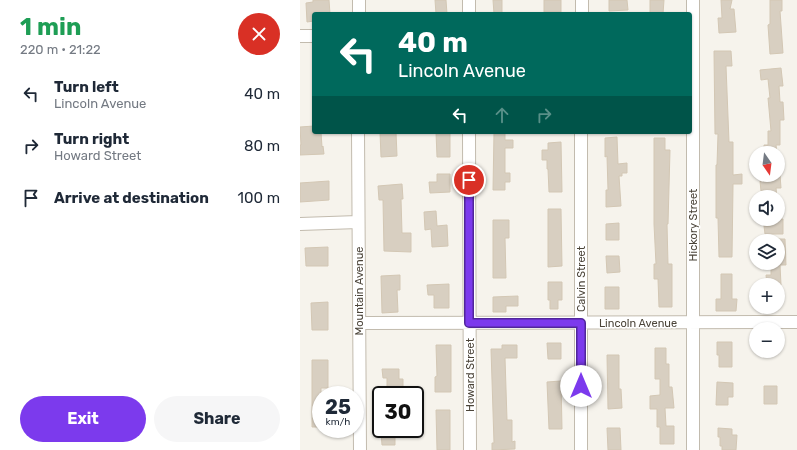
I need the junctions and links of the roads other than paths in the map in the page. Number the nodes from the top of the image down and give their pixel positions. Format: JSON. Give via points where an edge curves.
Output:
{"nodes":[{"id":1,"x":359,"y":0,"type":"edge"},
{"id":2,"x":469,"y":0,"type":"edge"},
{"id":3,"x":582,"y":0,"type":"edge"},
{"id":4,"x":693,"y":0,"type":"edge"},
{"id":5,"x":359,"y":12,"type":"edge"},
{"id":6,"x":469,"y":12,"type":"edge"},
{"id":7,"x":582,"y":12,"type":"edge"},
{"id":8,"x":300,"y":36,"type":"edge"},
{"id":9,"x":312,"y":36,"type":"edge"},
{"id":10,"x":358,"y":134,"type":"edge"},
{"id":11,"x":469,"y":134,"type":"edge"},
{"id":12,"x":581,"y":134,"type":"edge"},
{"id":13,"x":358,"y":222,"type":"junction"},
{"id":14,"x":300,"y":224,"type":"edge"},
{"id":15,"x":797,"y":322,"type":"edge"},
{"id":16,"x":359,"y":323,"type":"junction"},
{"id":17,"x":469,"y":323,"type":"junction"},
{"id":18,"x":581,"y":323,"type":"junction"},
{"id":19,"x":693,"y":323,"type":"junction"},
{"id":20,"x":360,"y":450,"type":"edge"},
{"id":21,"x":470,"y":450,"type":"edge"},
{"id":22,"x":581,"y":450,"type":"edge"},
{"id":23,"x":693,"y":450,"type":"edge"}],
"edges":[{"from":1,"to":5,"type":"street"},
{"from":2,"to":6,"type":"street"},
{"from":3,"to":7,"type":"street"},
{"from":4,"to":19,"type":"street","name":"Hickory Street"},
{"from":8,"to":9,"type":"street"},
{"from":10,"to":13,"type":"street","name":"Mountain Avenue"},
{"from":11,"to":17,"type":"street","name":"Howard Street"},
{"from":12,"to":18,"type":"street","name":"Calvin Street"},
{"from":13,"to":14,"type":"street"},
{"from":13,"to":16,"type":"street","name":"Mountain Avenue"},
{"from":15,"to":19,"type":"street","name":"Lincoln Avenue"},
{"from":16,"to":17,"type":"street","name":"Lincoln Avenue"},
{"from":16,"to":20,"type":"street","name":"Mountain Avenue"},
{"from":17,"to":18,"type":"street","name":"Lincoln Avenue"},
{"from":17,"to":21,"type":"street","name":"Howard Street"},
{"from":18,"to":19,"type":"street","name":"Lincoln Avenue"},
{"from":18,"to":22,"type":"street","name":"Calvin Street"},
{"from":19,"to":23,"type":"street","name":"Hickory Street"}]}
